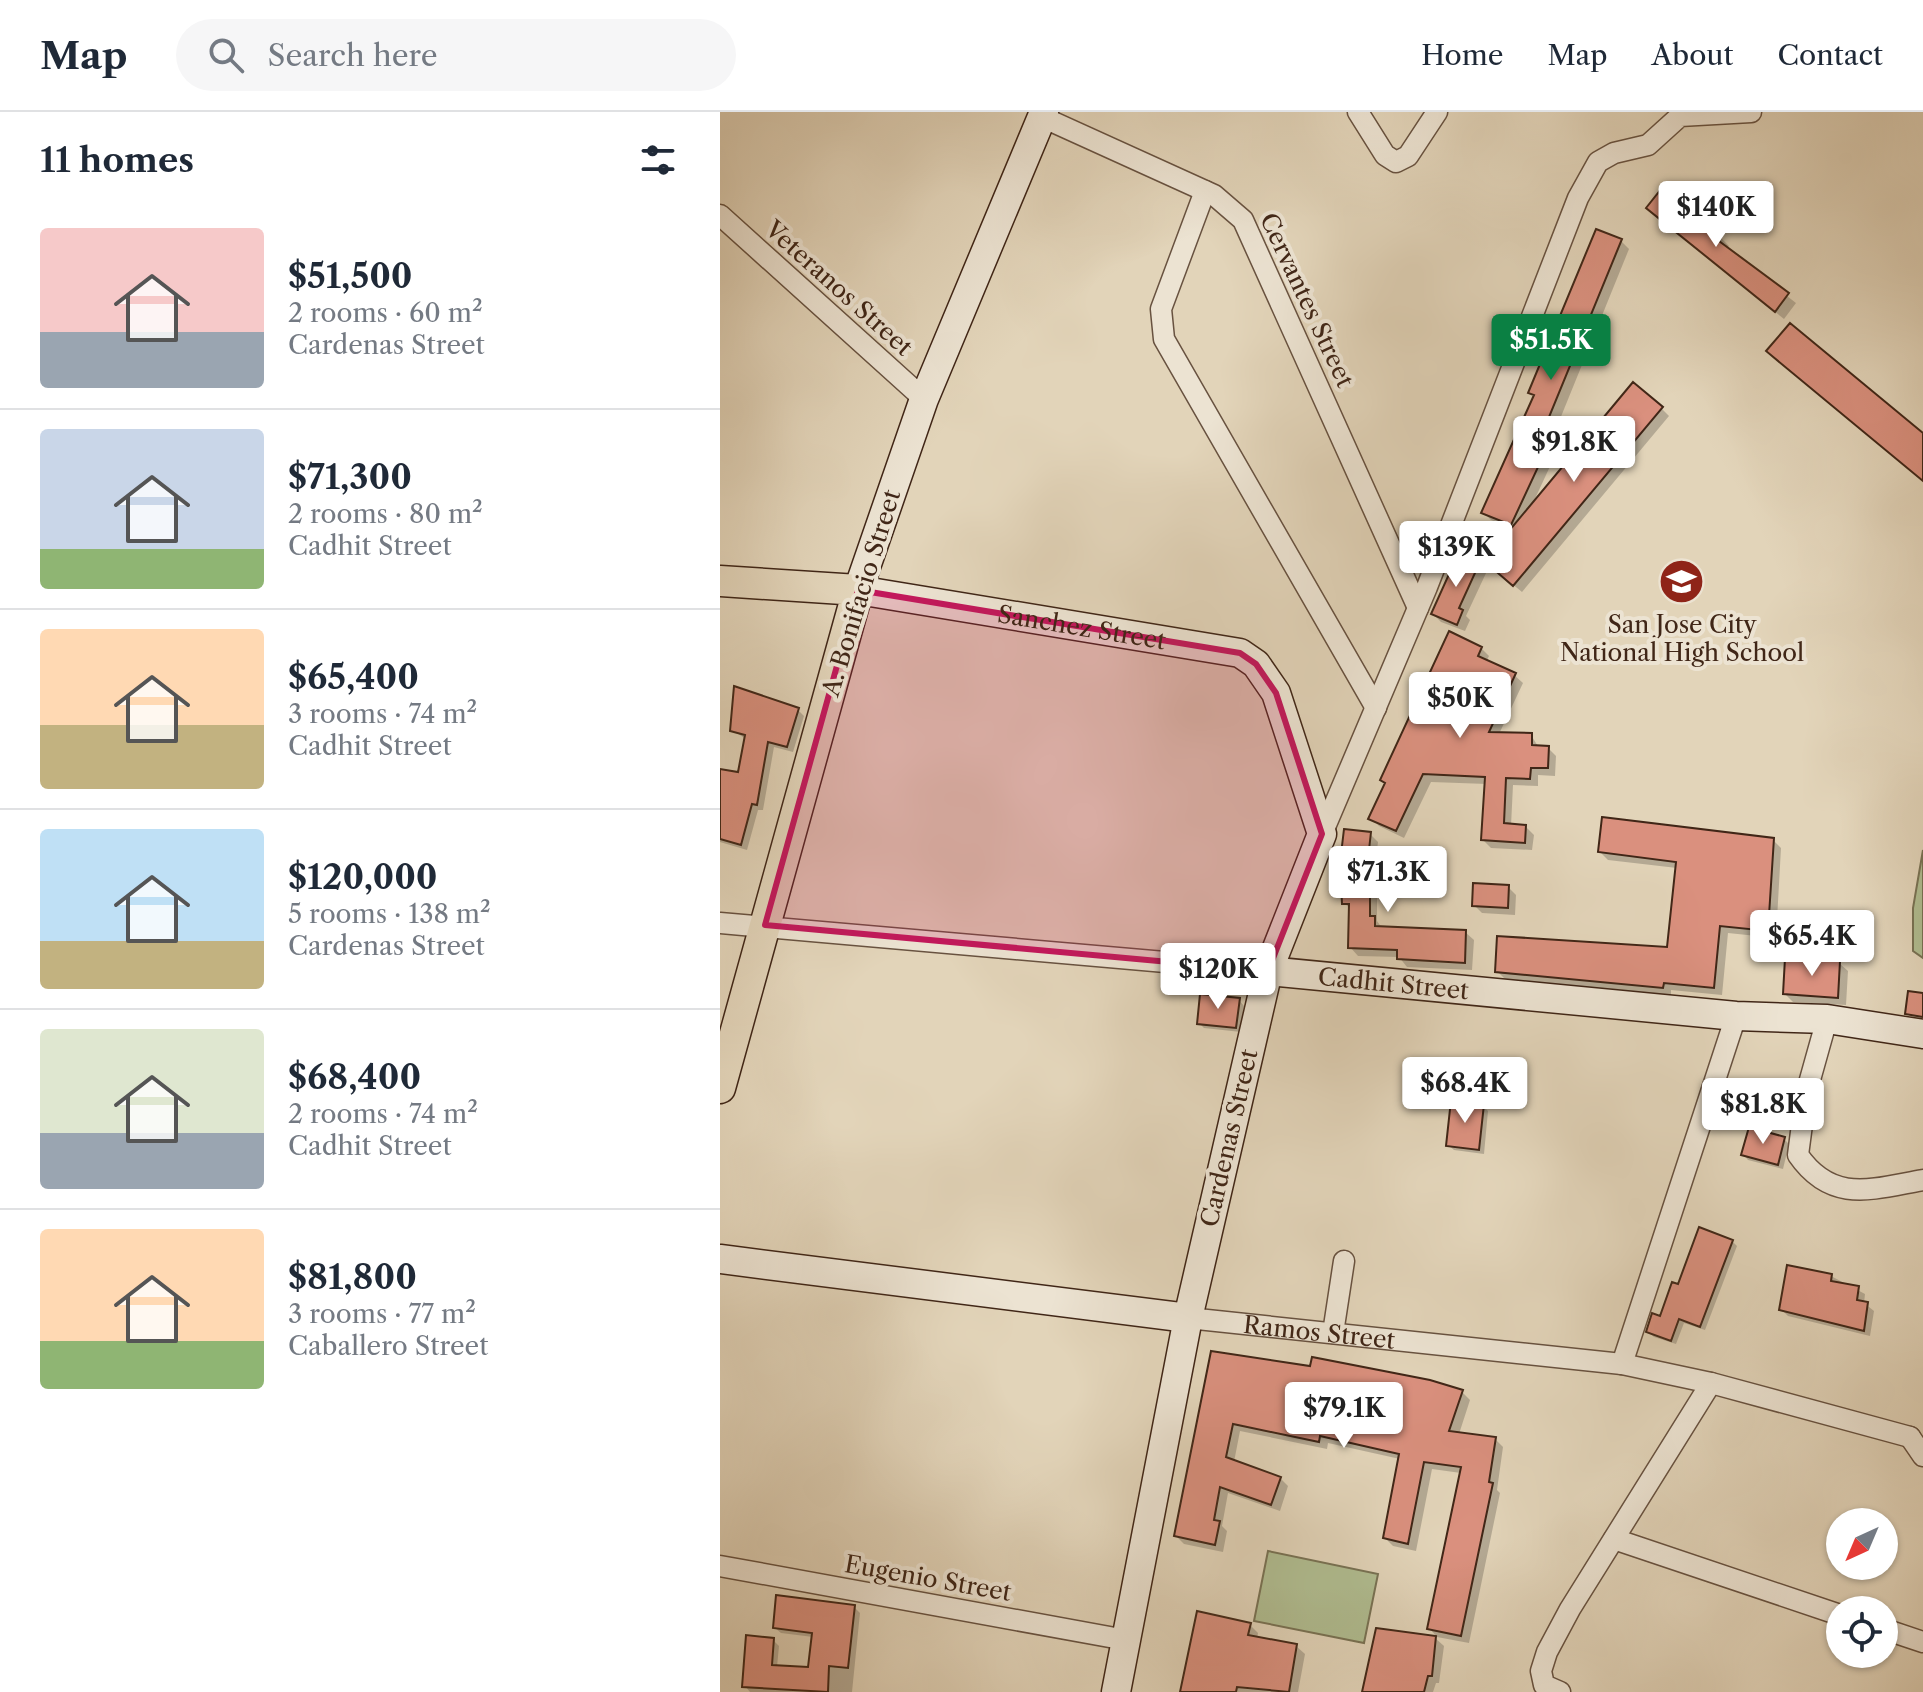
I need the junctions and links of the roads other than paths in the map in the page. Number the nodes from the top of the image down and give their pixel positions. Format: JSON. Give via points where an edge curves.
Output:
{"nodes":[{"id":1,"x":1358,"y":112,"type":"edge"},
{"id":2,"x":1437,"y":112,"type":"edge"},
{"id":3,"x":1751,"y":112,"type":"edge"},
{"id":4,"x":1043,"y":114,"type":"edge"},
{"id":5,"x":1205,"y":191,"type":"junction"},
{"id":6,"x":720,"y":215,"type":"edge"},
{"id":7,"x":924,"y":399,"type":"junction"},
{"id":8,"x":720,"y":581,"type":"edge"},
{"id":9,"x":858,"y":590,"type":"junction"},
{"id":10,"x":1418,"y":608,"type":"junction"},
{"id":11,"x":1376,"y":708,"type":"junction"},
{"id":12,"x":1322,"y":834,"type":"junction"},
{"id":13,"x":720,"y":923,"type":"edge"},
{"id":14,"x":765,"y":925,"type":"junction"},
{"id":15,"x":1268,"y":971,"type":"junction"},
{"id":16,"x":1736,"y":1016,"type":"junction"},
{"id":17,"x":1827,"y":1019,"type":"junction"},
{"id":18,"x":1923,"y":1034,"type":"edge"},
{"id":19,"x":720,"y":1088,"type":"edge"},
{"id":20,"x":1923,"y":1180,"type":"edge"},
{"id":21,"x":720,"y":1259,"type":"edge"},
{"id":22,"x":1344,"y":1261,"type":"dead end"},
{"id":23,"x":1188,"y":1318,"type":"junction"},
{"id":24,"x":1333,"y":1333,"type":"junction"},
{"id":25,"x":1622,"y":1364,"type":"junction"},
{"id":26,"x":1711,"y":1383,"type":"junction"},
{"id":27,"x":1917,"y":1432,"type":"edge"},
{"id":28,"x":1923,"y":1456,"type":"edge"},
{"id":29,"x":1614,"y":1539,"type":"junction"},
{"id":30,"x":720,"y":1566,"type":"edge"},
{"id":31,"x":1826,"y":1610,"type":"edge"},
{"id":32,"x":1898,"y":1634,"type":"edge"},
{"id":33,"x":1126,"y":1640,"type":"junction"},
{"id":34,"x":1923,"y":1642,"type":"edge"},
{"id":35,"x":1116,"y":1692,"type":"edge"},
{"id":36,"x":1560,"y":1692,"type":"edge"}],
"edges":[{"from":1,"to":2,"type":"street","via":[[1385,155],[1399,162]]},
{"from":3,"to":10,"type":"street","name":"Cardenas Street","via":[[1680,116],[1648,145],[1598,162],[1578,198]]},
{"from":4,"to":5,"type":"street","name":"Cervantes Street"},
{"from":4,"to":7,"type":"street","name":"A. Bonifacio Street"},
{"from":5,"to":10,"type":"street","name":"Cervantes Street","via":[[1231,208],[1253,237]]},
{"from":5,"to":11,"type":"street","via":[[1161,309],[1164,339]]},
{"from":6,"to":7,"type":"street","name":"Veteranos Street"},
{"from":7,"to":9,"type":"street","name":"A. Bonifacio Street"},
{"from":8,"to":9,"type":"main road","name":"Sanchez Street"},
{"from":9,"to":12,"type":"street","name":"Sanchez Street","via":[[1240,653],[1269,678]]},
{"from":9,"to":14,"type":"main road","name":"A. Bonifacio Street"},
{"from":10,"to":11,"type":"street","name":"Cardenas Street"},
{"from":11,"to":12,"type":"street","name":"Cardenas Street"},
{"from":12,"to":15,"type":"street","name":"Cardenas Street"},
{"from":13,"to":14,"type":"street","name":"Cadhit Street"},
{"from":14,"to":15,"type":"street","name":"Cadhit Street"},
{"from":14,"to":19,"type":"main road","name":"A. Bonifacio Street"},
{"from":15,"to":16,"type":"street","name":"Cadhit Street"},
{"from":15,"to":23,"type":"street","name":"Cardenas Street"},
{"from":16,"to":17,"type":"street","name":"Cadhit Street"},
{"from":16,"to":25,"type":"street"},
{"from":17,"to":18,"type":"street","name":"Cadhit Street"},
{"from":17,"to":20,"type":"street","via":[[1806,1094],[1798,1155],[1812,1176],[1828,1184],[1864,1190]]},
{"from":21,"to":23,"type":"street","name":"Ramos Street"},
{"from":22,"to":24,"type":"street"},
{"from":23,"to":24,"type":"street","name":"Ramos Street"},
{"from":23,"to":33,"type":"street","name":"Cardenas Street"},
{"from":24,"to":25,"type":"street","name":"Ramos Street"},
{"from":25,"to":26,"type":"street","name":"Ramos Street"},
{"from":26,"to":27,"type":"street","name":"Ramos Street"},
{"from":26,"to":29,"type":"street"},
{"from":27,"to":28,"type":"street"},
{"from":29,"to":31,"type":"street"},
{"from":29,"to":36,"type":"street","via":[[1547,1652],[1541,1671],[1544,1685]]},
{"from":30,"to":33,"type":"street","name":"Eugenio Street"},
{"from":32,"to":34,"type":"street"},
{"from":33,"to":35,"type":"street","name":"Cardenas Street"}]}
